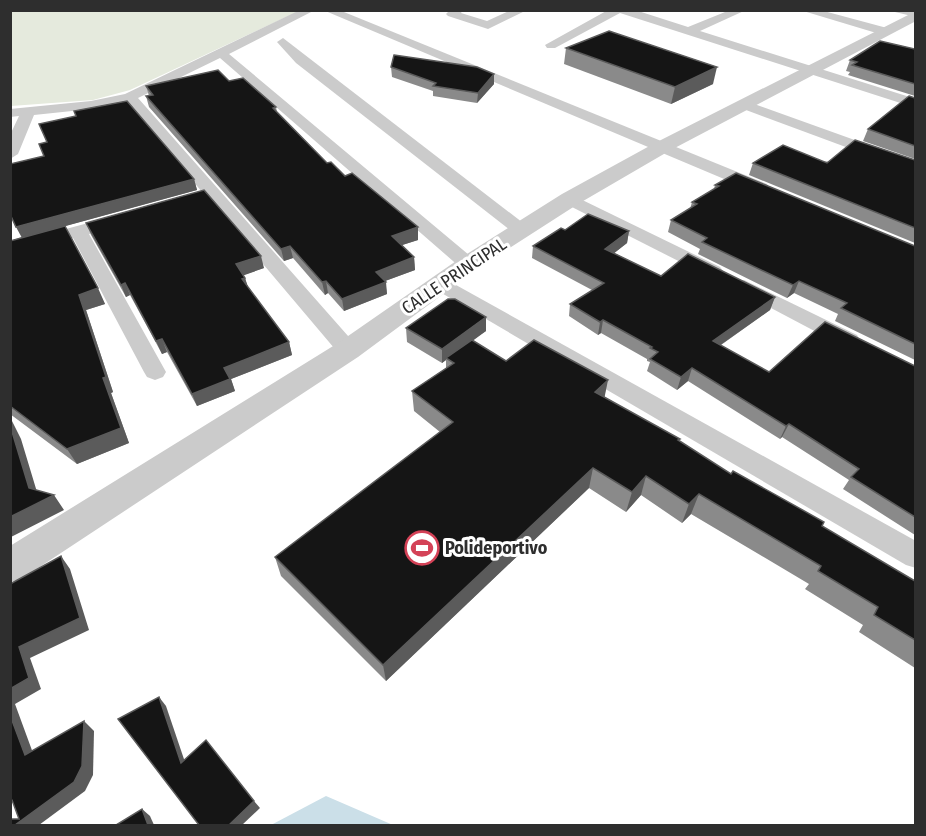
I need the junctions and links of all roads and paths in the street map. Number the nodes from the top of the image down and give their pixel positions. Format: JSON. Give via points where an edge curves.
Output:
{"nodes":[{"id":1,"x":310,"y":10,"type":"edge"},
{"id":2,"x":328,"y":10,"type":"edge"},
{"id":3,"x":458,"y":10,"type":"edge"},
{"id":4,"x":522,"y":10,"type":"edge"},
{"id":5,"x":620,"y":10,"type":"edge"},
{"id":6,"x":716,"y":10,"type":"edge"},
{"id":7,"x":805,"y":10,"type":"edge"},
{"id":8,"x":900,"y":10,"type":"edge"},
{"id":9,"x":736,"y":13,"type":"edge"},
{"id":10,"x":915,"y":15,"type":"edge"},
{"id":11,"x":687,"y":32,"type":"junction"},
{"id":12,"x":880,"y":38,"type":"junction"},
{"id":13,"x":283,"y":42,"type":"dead end"},
{"id":14,"x":551,"y":45,"type":"dead end"},
{"id":15,"x":220,"y":52,"type":"junction"},
{"id":16,"x":807,"y":70,"type":"junction"},
{"id":17,"x":129,"y":97,"type":"junction"},
{"id":18,"x":743,"y":104,"type":"junction"},
{"id":19,"x":915,"y":104,"type":"edge"},
{"id":20,"x":28,"y":112,"type":"junction"},
{"id":21,"x":10,"y":113,"type":"edge"},
{"id":22,"x":662,"y":147,"type":"junction"},
{"id":23,"x":10,"y":154,"type":"edge"},
{"id":24,"x":915,"y":168,"type":"edge"},
{"id":25,"x":212,"y":193,"type":"junction"},
{"id":26,"x":772,"y":193,"type":"edge"},
{"id":27,"x":570,"y":198,"type":"junction"},
{"id":28,"x":190,"y":199,"type":"edge"},
{"id":29,"x":134,"y":215,"type":"edge"},
{"id":30,"x":78,"y":231,"type":"junction"},
{"id":31,"x":521,"y":231,"type":"junction"},
{"id":32,"x":10,"y":250,"type":"edge"},
{"id":33,"x":468,"y":264,"type":"junction"},
{"id":34,"x":440,"y":284,"type":"junction"},
{"id":35,"x":863,"y":347,"type":"edge"},
{"id":36,"x":348,"y":350,"type":"junction"},
{"id":37,"x":155,"y":372,"type":"dead end"},
{"id":38,"x":915,"y":556,"type":"edge"},
{"id":39,"x":10,"y":566,"type":"edge"}],
"edges":[{"from":1,"to":15,"type":"street"},
{"from":2,"to":22,"type":"street"},
{"from":3,"to":4,"type":"street","via":[[452,14],[488,25]]},
{"from":5,"to":11,"type":"street"},
{"from":5,"to":14,"type":"street"},
{"from":6,"to":9,"type":"street"},
{"from":7,"to":12,"type":"street"},
{"from":8,"to":10,"type":"street"},
{"from":9,"to":11,"type":"street"},
{"from":10,"to":12,"type":"street","name":"CALLE PRINCIPAL"},
{"from":11,"to":16,"type":"street"},
{"from":12,"to":16,"type":"street","name":"CALLE PRINCIPAL"},
{"from":13,"to":31,"type":"street"},
{"from":15,"to":17,"type":"street"},
{"from":15,"to":33,"type":"street"},
{"from":16,"to":18,"type":"street","name":"CALLE PRINCIPAL"},
{"from":16,"to":19,"type":"street"},
{"from":17,"to":20,"type":"street"},
{"from":17,"to":25,"type":"street"},
{"from":18,"to":22,"type":"street","name":"CALLE PRINCIPAL"},
{"from":18,"to":24,"type":"street"},
{"from":20,"to":21,"type":"street"},
{"from":20,"to":23,"type":"street"},
{"from":22,"to":26,"type":"street"},
{"from":22,"to":27,"type":"street","name":"CALLE PRINCIPAL"},
{"from":25,"to":28,"type":"street"},
{"from":25,"to":36,"type":"street"},
{"from":27,"to":31,"type":"street","name":"CALLE PRINCIPAL"},
{"from":27,"to":35,"type":"street"},
{"from":29,"to":30,"type":"street"},
{"from":30,"to":32,"type":"street"},
{"from":30,"to":37,"type":"street"},
{"from":31,"to":33,"type":"street","name":"CALLE PRINCIPAL"},
{"from":33,"to":34,"type":"street","name":"CALLE PRINCIPAL"},
{"from":34,"to":36,"type":"street","name":"CALLE PRINCIPAL"},
{"from":34,"to":38,"type":"street"},
{"from":36,"to":39,"type":"street","name":"CALLE PRINCIPAL"}]}
